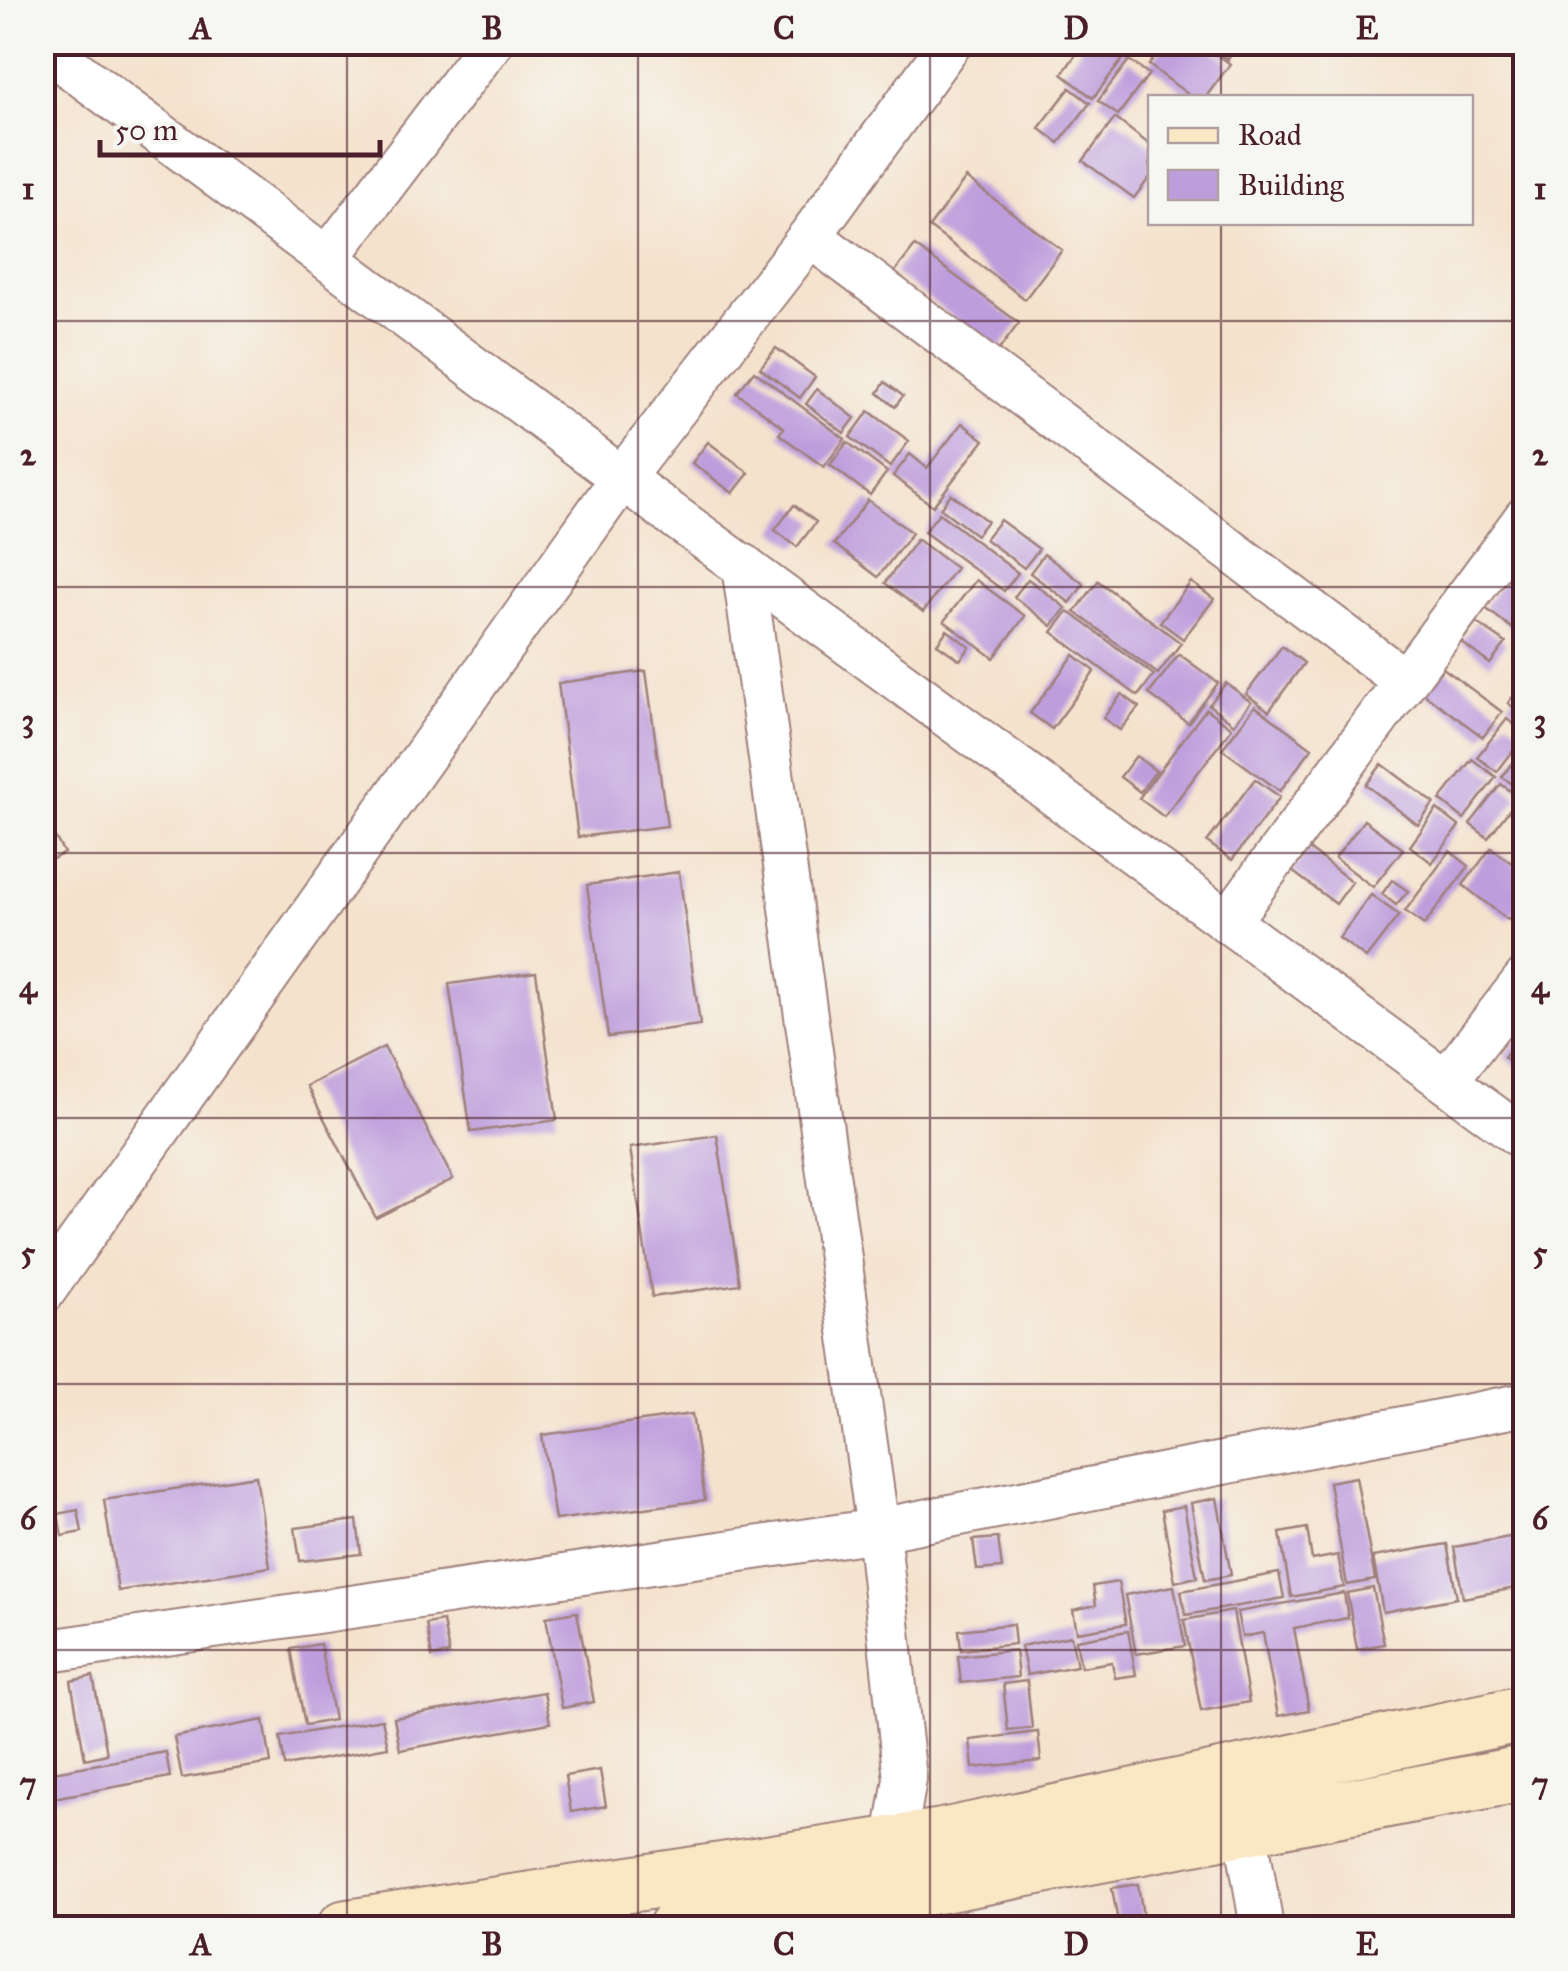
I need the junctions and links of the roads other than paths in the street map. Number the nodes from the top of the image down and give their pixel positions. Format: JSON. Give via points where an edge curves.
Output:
{"nodes":[{"id":1,"x":492,"y":42,"type":"edge"},
{"id":2,"x":951,"y":42,"type":"edge"},
{"id":3,"x":42,"y":46,"type":"edge"},
{"id":4,"x":810,"y":236,"type":"junction"},
{"id":5,"x":328,"y":258,"type":"junction"},
{"id":6,"x":622,"y":478,"type":"junction"},
{"id":7,"x":1526,"y":517,"type":"edge"},
{"id":8,"x":742,"y":566,"type":"junction"},
{"id":9,"x":1405,"y":681,"type":"junction"},
{"id":10,"x":1228,"y":922,"type":"junction"},
{"id":11,"x":1526,"y":978,"type":"edge"},
{"id":12,"x":1446,"y":1082,"type":"junction"},
{"id":13,"x":1526,"y":1140,"type":"edge"},
{"id":14,"x":42,"y":1294,"type":"edge"},
{"id":15,"x":1526,"y":1404,"type":"edge"},
{"id":16,"x":878,"y":1530,"type":"junction"},
{"id":17,"x":42,"y":1652,"type":"edge"},
{"id":18,"x":1526,"y":1713,"type":"edge"},
{"id":19,"x":1526,"y":1773,"type":"edge"},
{"id":20,"x":1245,"y":1827,"type":"junction"},
{"id":21,"x":924,"y":1886,"type":"edge"},
{"id":22,"x":601,"y":1909,"type":"edge"},
{"id":23,"x":345,"y":1928,"type":"edge"},
{"id":24,"x":676,"y":1928,"type":"edge"},
{"id":25,"x":1262,"y":1928,"type":"edge"}],
"edges":[{"from":1,"to":5,"type":"street"},
{"from":2,"to":4,"type":"street"},
{"from":3,"to":5,"type":"street"},
{"from":4,"to":6,"type":"street"},
{"from":4,"to":9,"type":"street"},
{"from":5,"to":6,"type":"street"},
{"from":6,"to":8,"type":"street"},
{"from":6,"to":14,"type":"street"},
{"from":7,"to":9,"type":"street"},
{"from":8,"to":10,"type":"street"},
{"from":8,"to":16,"type":"street"},
{"from":9,"to":10,"type":"street"},
{"from":10,"to":12,"type":"street"},
{"from":11,"to":12,"type":"street"},
{"from":12,"to":13,"type":"street"},
{"from":15,"to":16,"type":"street"},
{"from":16,"to":17,"type":"street"},
{"from":16,"to":21,"type":"street","via":[[905,1779]]},
{"from":18,"to":21,"type":"main road"},
{"from":19,"to":20,"type":"main road"},
{"from":20,"to":21,"type":"main road"},
{"from":20,"to":25,"type":"street"},
{"from":21,"to":22,"type":"main road"},
{"from":21,"to":24,"type":"main road"},
{"from":22,"to":23,"type":"main road"}]}
